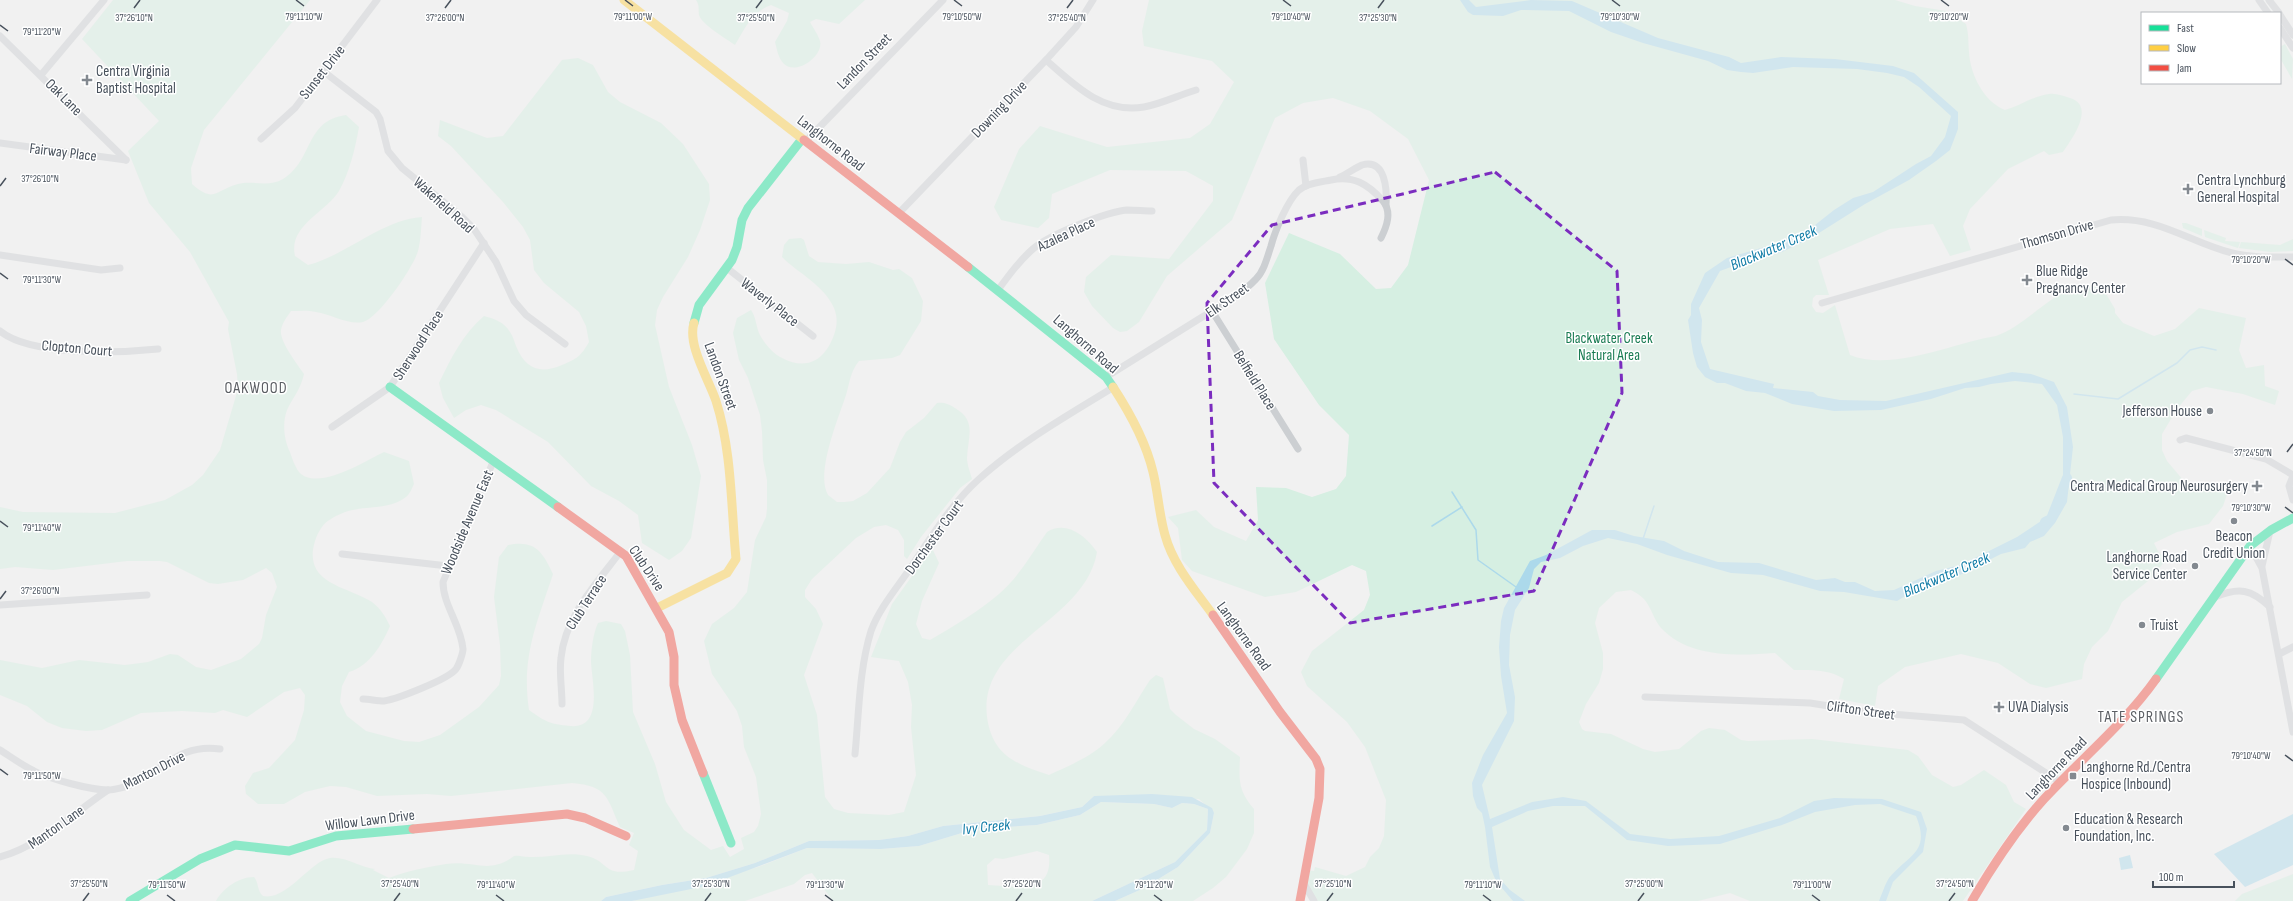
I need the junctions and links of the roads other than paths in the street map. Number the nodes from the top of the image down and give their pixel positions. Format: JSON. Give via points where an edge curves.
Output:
{"nodes":[{"id":1,"x":104,"y":0,"type":"edge"},
{"id":2,"x":377,"y":0,"type":"edge"},
{"id":3,"x":624,"y":0,"type":"edge"},
{"id":4,"x":943,"y":0,"type":"edge"},
{"id":5,"x":1093,"y":0,"type":"edge"},
{"id":6,"x":2258,"y":0,"type":"edge"},
{"id":7,"x":2269,"y":0,"type":"edge"},
{"id":8,"x":2267,"y":12,"type":"edge"},
{"id":9,"x":2278,"y":12,"type":"edge"},
{"id":10,"x":2281,"y":17,"type":"edge"},
{"id":11,"x":2281,"y":30,"type":"edge"},
{"id":12,"x":2293,"y":35,"type":"edge"},
{"id":13,"x":0,"y":36,"type":"edge"},
{"id":14,"x":2293,"y":48,"type":"edge"},
{"id":15,"x":1046,"y":60,"type":"junction"},
{"id":16,"x":323,"y":71,"type":"junction"},
{"id":17,"x":42,"y":75,"type":"junction"},
{"id":18,"x":1196,"y":90,"type":"dead end"},
{"id":19,"x":261,"y":139,"type":"dead end"},
{"id":20,"x":804,"y":140,"type":"junction"},
{"id":21,"x":0,"y":143,"type":"edge"},
{"id":22,"x":126,"y":160,"type":"joint"},
{"id":23,"x":1303,"y":160,"type":"dead end"},
{"id":24,"x":1340,"y":178,"type":"junction"},
{"id":25,"x":1306,"y":186,"type":"junction"},
{"id":26,"x":1386,"y":206,"type":"junction"},
{"id":27,"x":1152,"y":211,"type":"dead end"},
{"id":28,"x":899,"y":213,"type":"junction"},
{"id":29,"x":1381,"y":238,"type":"dead end"},
{"id":30,"x":484,"y":243,"type":"junction"},
{"id":31,"x":0,"y":255,"type":"edge"},
{"id":32,"x":2293,"y":257,"type":"edge"},
{"id":33,"x":120,"y":268,"type":"dead end"},
{"id":34,"x":727,"y":268,"type":"junction"},
{"id":35,"x":998,"y":290,"type":"junction"},
{"id":36,"x":1822,"y":303,"type":"dead end"},
{"id":37,"x":1212,"y":311,"type":"junction"},
{"id":38,"x":0,"y":331,"type":"edge"},
{"id":39,"x":813,"y":336,"type":"dead end"},
{"id":40,"x":564,"y":344,"type":"dead end"},
{"id":41,"x":158,"y":349,"type":"dead end"},
{"id":42,"x":1106,"y":377,"type":"junction"},
{"id":43,"x":1114,"y":387,"type":"junction"},
{"id":44,"x":390,"y":388,"type":"junction"},
{"id":45,"x":332,"y":427,"type":"dead end"},
{"id":46,"x":2180,"y":440,"type":"dead end"},
{"id":47,"x":1298,"y":448,"type":"dead end"},
{"id":48,"x":493,"y":462,"type":"junction"},
{"id":49,"x":2293,"y":475,"type":"edge"},
{"id":50,"x":2293,"y":500,"type":"edge"},
{"id":51,"x":2293,"y":518,"type":"edge"},
{"id":52,"x":2271,"y":530,"type":"junction"},
{"id":53,"x":2250,"y":546,"type":"junction"},
{"id":54,"x":621,"y":551,"type":"junction"},
{"id":55,"x":342,"y":554,"type":"dead end"},
{"id":56,"x":448,"y":566,"type":"junction"},
{"id":57,"x":2262,"y":568,"type":"junction"},
{"id":58,"x":147,"y":595,"type":"dead end"},
{"id":59,"x":2213,"y":598,"type":"junction"},
{"id":60,"x":0,"y":605,"type":"edge"},
{"id":61,"x":657,"y":608,"type":"junction"},
{"id":62,"x":2270,"y":608,"type":"junction"},
{"id":63,"x":2293,"y":647,"type":"edge"},
{"id":64,"x":2279,"y":654,"type":"junction"},
{"id":65,"x":1645,"y":697,"type":"dead end"},
{"id":66,"x":363,"y":699,"type":"dead end"},
{"id":67,"x":562,"y":704,"type":"dead end"},
{"id":68,"x":2293,"y":732,"type":"edge"},
{"id":69,"x":220,"y":749,"type":"dead end"},
{"id":70,"x":0,"y":750,"type":"edge"},
{"id":71,"x":856,"y":754,"type":"dead end"},
{"id":72,"x":2060,"y":782,"type":"junction"},
{"id":73,"x":108,"y":790,"type":"junction"},
{"id":74,"x":626,"y":836,"type":"dead end"},
{"id":75,"x":731,"y":843,"type":"dead end"},
{"id":76,"x":0,"y":857,"type":"edge"},
{"id":77,"x":1303,"y":882,"type":"junction"},
{"id":78,"x":130,"y":901,"type":"edge"},
{"id":79,"x":1300,"y":901,"type":"edge"},
{"id":80,"x":1314,"y":901,"type":"edge"},
{"id":81,"x":1972,"y":901,"type":"edge"}],
"edges":[{"from":1,"to":17,"type":"street"},
{"from":2,"to":16,"type":"street","name":"Sunset Drive"},
{"from":3,"to":20,"type":"main road","name":"Langhorne Road"},
{"from":4,"to":20,"type":"street","name":"Landon Street"},
{"from":5,"to":15,"type":"street","name":"Downing Drive","via":[[1076,27]]},
{"from":6,"to":8,"type":"street"},
{"from":7,"to":9,"type":"street"},
{"from":10,"to":12,"type":"street"},
{"from":11,"to":14,"type":"street"},
{"from":13,"to":17,"type":"street","name":"Oak Lane"},
{"from":15,"to":18,"type":"street","via":[[1079,90],[1106,104],[1144,107]]},
{"from":15,"to":28,"type":"street","name":"Downing Drive"},
{"from":16,"to":19,"type":"street","name":"Sunset Drive","via":[[294,108]]},
{"from":16,"to":30,"type":"street","name":"Wakefield Road","via":[[371,106],[380,119],[388,151],[402,168],[462,217]]},
{"from":17,"to":22,"type":"street","name":"Oak Lane"},
{"from":20,"to":28,"type":"main road","name":"Langhorne Road"},
{"from":20,"to":34,"type":"main road","name":"Landon Street","via":[[748,208],[742,220],[737,247]]},
{"from":21,"to":22,"type":"street","name":"Fairway Place"},
{"from":23,"to":25,"type":"street"},
{"from":24,"to":25,"type":"street"},
{"from":24,"to":26,"type":"street","via":[[1362,182]]},
{"from":24,"to":26,"type":"street","via":[[1362,165],[1378,168],[1386,184]]},
{"from":25,"to":37,"type":"street","name":"Elk Street","via":[[1299,190],[1290,204],[1274,235],[1266,263],[1257,279]]},
{"from":26,"to":29,"type":"street","via":[[1387,221]]},
{"from":27,"to":35,"type":"street","name":"Azalea Place","via":[[1126,210],[1063,232],[1035,247]]},
{"from":28,"to":35,"type":"main road","name":"Langhorne Road"},
{"from":30,"to":40,"type":"street","name":"Wakefield Road","via":[[514,301],[526,314]]},
{"from":30,"to":44,"type":"street","name":"Sherwood Place"},
{"from":31,"to":33,"type":"street","via":[[101,270]]},
{"from":32,"to":36,"type":"street","name":"Thomson Drive","via":[[2247,256],[2230,252],[2161,225],[2139,220],[2111,220]]},
{"from":34,"to":39,"type":"street","name":"Waverly Place"},
{"from":34,"to":61,"type":"main road","name":"Landon Street","via":[[696,311],[692,334],[696,352],[724,428],[736,559],[727,573]]},
{"from":35,"to":42,"type":"main road","name":"Langhorne Road"},
{"from":37,"to":42,"type":"street","name":"Elk Street"},
{"from":37,"to":47,"type":"street","name":"Belfield Place"},
{"from":38,"to":41,"type":"street","name":"Clopton Court","via":[[18,342],[74,351],[105,353]]},
{"from":42,"to":43,"type":"main road","name":"Langhorne Road"},
{"from":43,"to":71,"type":"street","name":"Dorchester Court","via":[[1054,424],[979,479],[932,537],[872,629],[865,654]]},
{"from":43,"to":77,"type":"main road","name":"Langhorne Road","via":[[1146,449],[1165,535],[1176,564],[1316,759],[1321,779]]},
{"from":44,"to":45,"type":"street","name":"Sherwood Place"},
{"from":44,"to":48,"type":"main road","name":"Club Drive"},
{"from":46,"to":49,"type":"street","via":[[2186,438],[2266,459]]},
{"from":48,"to":54,"type":"main road","name":"Club Drive"},
{"from":48,"to":56,"type":"street","name":"Woodside Avenue East"},
{"from":49,"to":50,"type":"street","via":[[2289,486]]},
{"from":51,"to":52,"type":"main road","name":"Langhorne Road"},
{"from":52,"to":53,"type":"main road","name":"Langhorne Road"},
{"from":52,"to":57,"type":"street","via":[[2264,549]]},
{"from":53,"to":57,"type":"street"},
{"from":53,"to":59,"type":"main road","name":"Langhorne Road"},
{"from":54,"to":61,"type":"main road","name":"Club Drive"},
{"from":54,"to":67,"type":"street","name":"Club Terrace","via":[[590,593],[565,635],[560,658]]},
{"from":55,"to":56,"type":"street"},
{"from":56,"to":66,"type":"street","name":"Woodside Avenue East","via":[[443,582],[443,594],[463,649],[456,669],[441,680],[384,701]]},
{"from":57,"to":62,"type":"street"},
{"from":58,"to":60,"type":"street"},
{"from":59,"to":62,"type":"street","via":[[2228,592],[2241,591],[2260,598]]},
{"from":59,"to":72,"type":"main road","name":"Langhorne Road","via":[[2135,706]]},
{"from":61,"to":75,"type":"main road","name":"Club Drive","via":[[672,644],[674,685],[682,720]]},
{"from":62,"to":64,"type":"street"},
{"from":63,"to":64,"type":"street"},
{"from":64,"to":68,"type":"street"},
{"from":65,"to":72,"type":"street","name":"Clifton Street","via":[[1810,703],[1867,712],[1964,720]]},
{"from":69,"to":73,"type":"street","name":"Manton Drive","via":[[206,747],[188,751],[168,760],[131,785]]},
{"from":70,"to":73,"type":"street","name":"Manton Drive","via":[[35,772]]},
{"from":72,"to":81,"type":"main road","name":"Langhorne Road","via":[[2014,836]]},
{"from":73,"to":76,"type":"street","name":"Manton Lane","via":[[40,840],[20,851]]},
{"from":74,"to":78,"type":"main road","name":"Willow Lawn Drive","via":[[585,818],[567,814],[336,836],[289,851],[235,845],[200,859]]},
{"from":77,"to":79,"type":"main road","name":"Langhorne Road"},
{"from":77,"to":80,"type":"street"}]}
